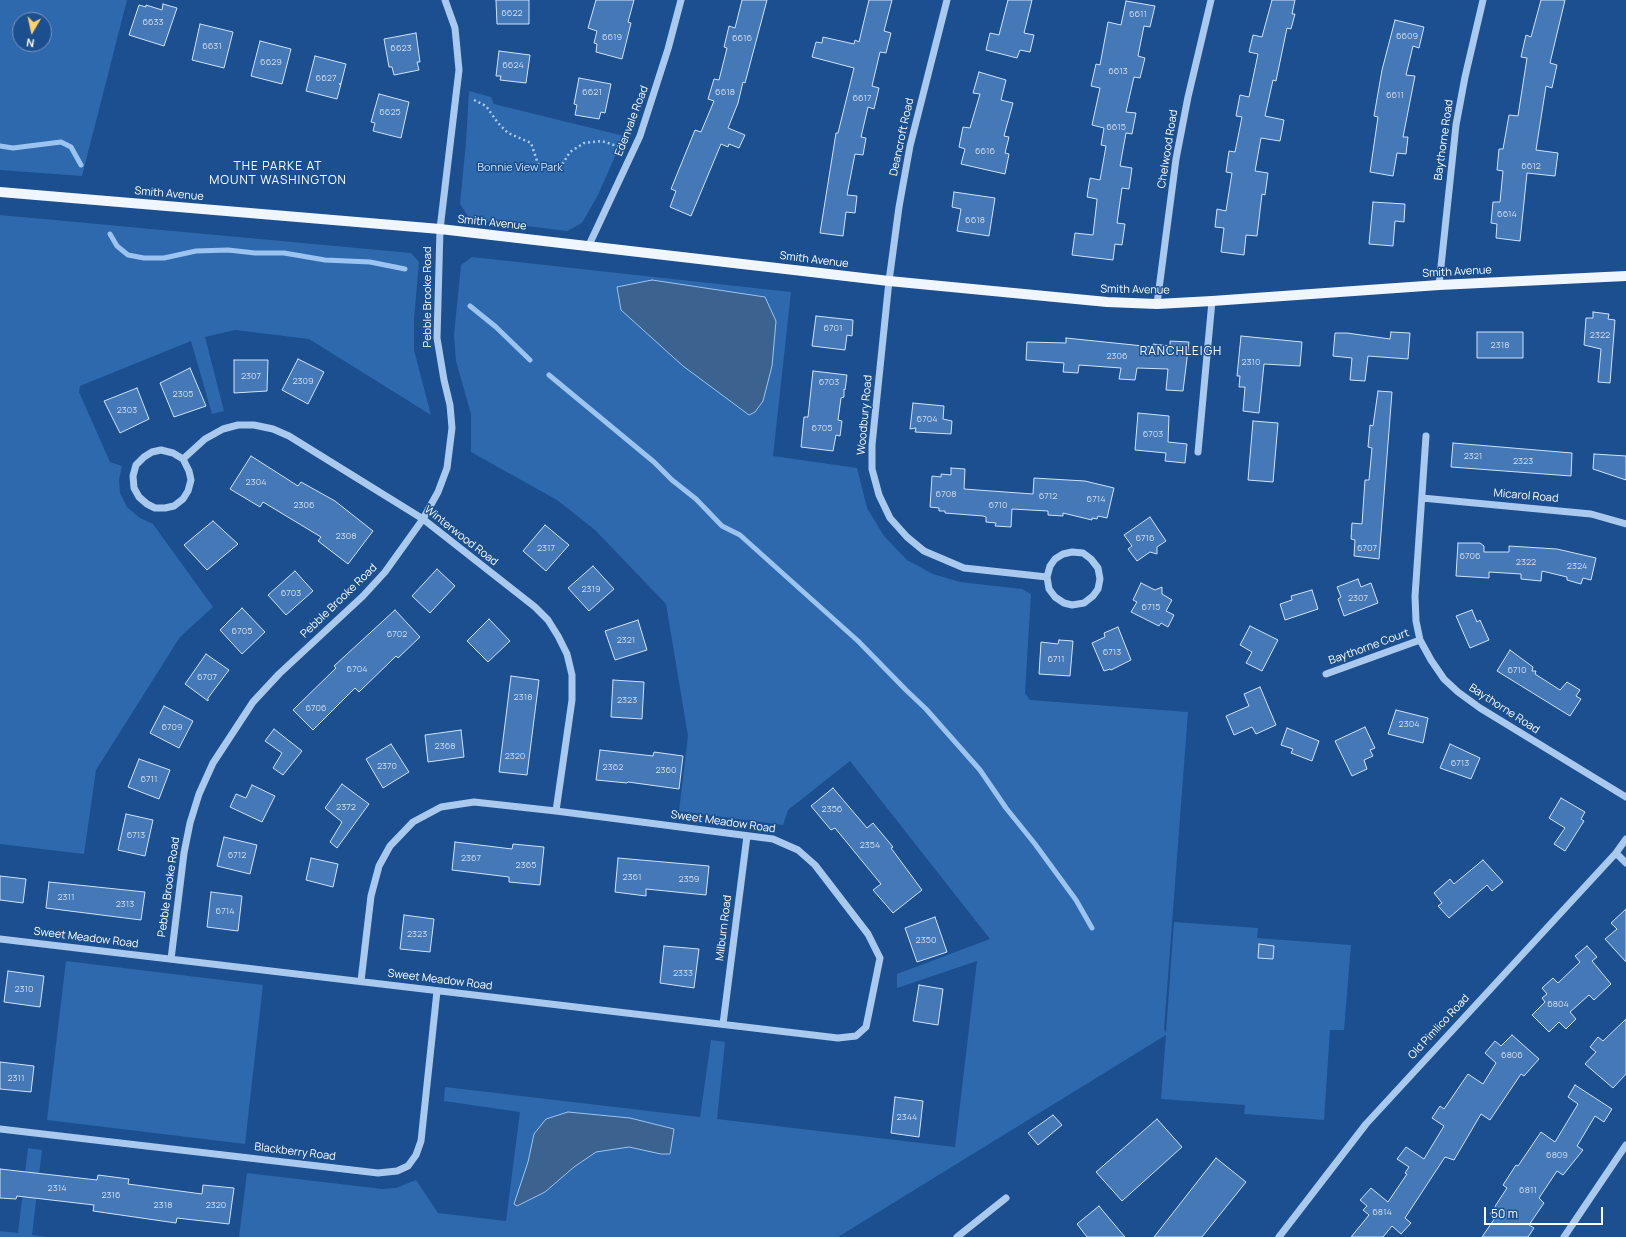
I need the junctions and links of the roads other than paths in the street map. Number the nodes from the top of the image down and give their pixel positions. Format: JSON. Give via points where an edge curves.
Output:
{"nodes":[{"id":1,"x":445,"y":0,"type":"edge"},
{"id":2,"x":681,"y":0,"type":"edge"},
{"id":3,"x":947,"y":0,"type":"edge"},
{"id":4,"x":1211,"y":0,"type":"edge"},
{"id":5,"x":1483,"y":0,"type":"edge"},
{"id":6,"x":0,"y":192,"type":"edge"},
{"id":7,"x":440,"y":229,"type":"junction"},
{"id":8,"x":589,"y":245,"type":"junction"},
{"id":9,"x":1626,"y":276,"type":"edge"},
{"id":10,"x":889,"y":281,"type":"junction"},
{"id":11,"x":1439,"y":285,"type":"junction"},
{"id":12,"x":1212,"y":301,"type":"junction"},
{"id":13,"x":1157,"y":304,"type":"junction"},
{"id":14,"x":1426,"y":436,"type":"dead end"},
{"id":15,"x":1198,"y":452,"type":"dead end"},
{"id":16,"x":183,"y":459,"type":"junction"},
{"id":17,"x":1422,"y":498,"type":"junction"},
{"id":18,"x":423,"y":519,"type":"junction"},
{"id":19,"x":1626,"y":524,"type":"edge"},
{"id":20,"x":1047,"y":577,"type":"junction"},
{"id":21,"x":1420,"y":640,"type":"junction"},
{"id":22,"x":1326,"y":674,"type":"dead end"},
{"id":23,"x":1626,"y":797,"type":"edge"},
{"id":24,"x":556,"y":811,"type":"junction"},
{"id":25,"x":746,"y":836,"type":"junction"},
{"id":26,"x":1626,"y":840,"type":"edge"},
{"id":27,"x":1616,"y":853,"type":"junction"},
{"id":28,"x":1626,"y":863,"type":"edge"},
{"id":29,"x":0,"y":938,"type":"edge"},
{"id":30,"x":171,"y":960,"type":"junction"},
{"id":31,"x":361,"y":981,"type":"junction"},
{"id":32,"x":438,"y":991,"type":"junction"},
{"id":33,"x":723,"y":1024,"type":"junction"},
{"id":34,"x":0,"y":1129,"type":"edge"},
{"id":35,"x":1626,"y":1145,"type":"edge"},
{"id":36,"x":1006,"y":1198,"type":"dead end"},
{"id":37,"x":957,"y":1237,"type":"edge"},
{"id":38,"x":1279,"y":1237,"type":"edge"},
{"id":39,"x":1564,"y":1237,"type":"edge"}],
"edges":[{"from":1,"to":7,"type":"street","name":"Pebble Brooke Road","via":[[456,28],[459,70]]},
{"from":2,"to":8,"type":"street","name":"Edenvale Road","via":[[654,97],[633,152]]},
{"from":3,"to":10,"type":"street","name":"Deancroft Road","via":[[910,146]]},
{"from":4,"to":13,"type":"street","name":"Chelwood Road","via":[[1176,159]]},
{"from":5,"to":11,"type":"street","name":"Baythorne Road","via":[[1456,125]]},
{"from":6,"to":7,"type":"main road","name":"Smith Avenue"},
{"from":7,"to":8,"type":"main road","name":"Smith Avenue"},
{"from":7,"to":18,"type":"street","name":"Pebble Brooke Road","via":[[437,338],[452,428],[447,468],[438,492]]},
{"from":8,"to":10,"type":"main road","name":"Smith Avenue"},
{"from":9,"to":11,"type":"main road","name":"Smith Avenue"},
{"from":10,"to":13,"type":"main road","name":"Smith Avenue","via":[[1049,298]]},
{"from":10,"to":20,"type":"street","name":"Woodbury Road","via":[[872,445],[872,469],[879,495],[890,518],[924,551],[948,562],[964,568]]},
{"from":11,"to":12,"type":"main road","name":"Smith Avenue"},
{"from":12,"to":13,"type":"main road","name":"Smith Avenue"},
{"from":12,"to":15,"type":"street"},
{"from":14,"to":17,"type":"street","name":"Baythorne Road"},
{"from":16,"to":16,"type":"street","via":[[161,450],[144,457],[136,465],[133,476],[134,488],[139,497],[155,508],[174,506],[183,499],[191,480]]},
{"from":16,"to":18,"type":"street","name":"Winterwood Road","via":[[205,439],[223,429],[238,425],[254,425],[273,429],[289,436]]},
{"from":17,"to":19,"type":"street","name":"Micarol Road","via":[[1591,514]]},
{"from":17,"to":21,"type":"street","name":"Baythorne Road","via":[[1415,596]]},
{"from":18,"to":24,"type":"street","name":"Winterwood Road","via":[[534,606],[548,620],[567,654],[572,675],[572,700]]},
{"from":18,"to":30,"type":"street","name":"Pebble Brooke Road","via":[[385,572],[253,702],[213,763],[190,823]]},
{"from":20,"to":20,"type":"street","via":[[1055,559],[1072,552],[1091,559],[1098,568],[1100,579],[1093,596],[1084,603],[1072,604],[1064,603],[1055,597],[1050,590]]},
{"from":21,"to":22,"type":"street","name":"Baythorne Court"},
{"from":21,"to":23,"type":"street","name":"Baythorne Road","via":[[1444,679],[1458,692]]},
{"from":24,"to":25,"type":"street","name":"Sweet Meadow Road"},
{"from":24,"to":31,"type":"street","name":"Sweet Meadow Road","via":[[474,802],[441,807],[413,822],[390,846],[379,866],[371,896]]},
{"from":25,"to":33,"type":"street","name":"Milburn Road"},
{"from":25,"to":33,"type":"street","name":"Sweet Meadow Road","via":[[773,839],[798,850],[815,865],[868,934],[880,958],[866,1026],[856,1036],[838,1038]]},
{"from":26,"to":27,"type":"street","name":"Old Pimlico Road"},
{"from":27,"to":28,"type":"street"},
{"from":27,"to":38,"type":"street","name":"Old Pimlico Road","via":[[1366,1124]]},
{"from":29,"to":30,"type":"street","name":"Sweet Meadow Road"},
{"from":30,"to":31,"type":"street","name":"Sweet Meadow Road"},
{"from":31,"to":32,"type":"street","name":"Sweet Meadow Road"},
{"from":32,"to":33,"type":"street","name":"Sweet Meadow Road"},
{"from":32,"to":34,"type":"street","name":"Blackberry Road","via":[[421,1141],[416,1155],[408,1166],[397,1171],[378,1173]]},
{"from":35,"to":39,"type":"street"},
{"from":36,"to":37,"type":"street"}]}
